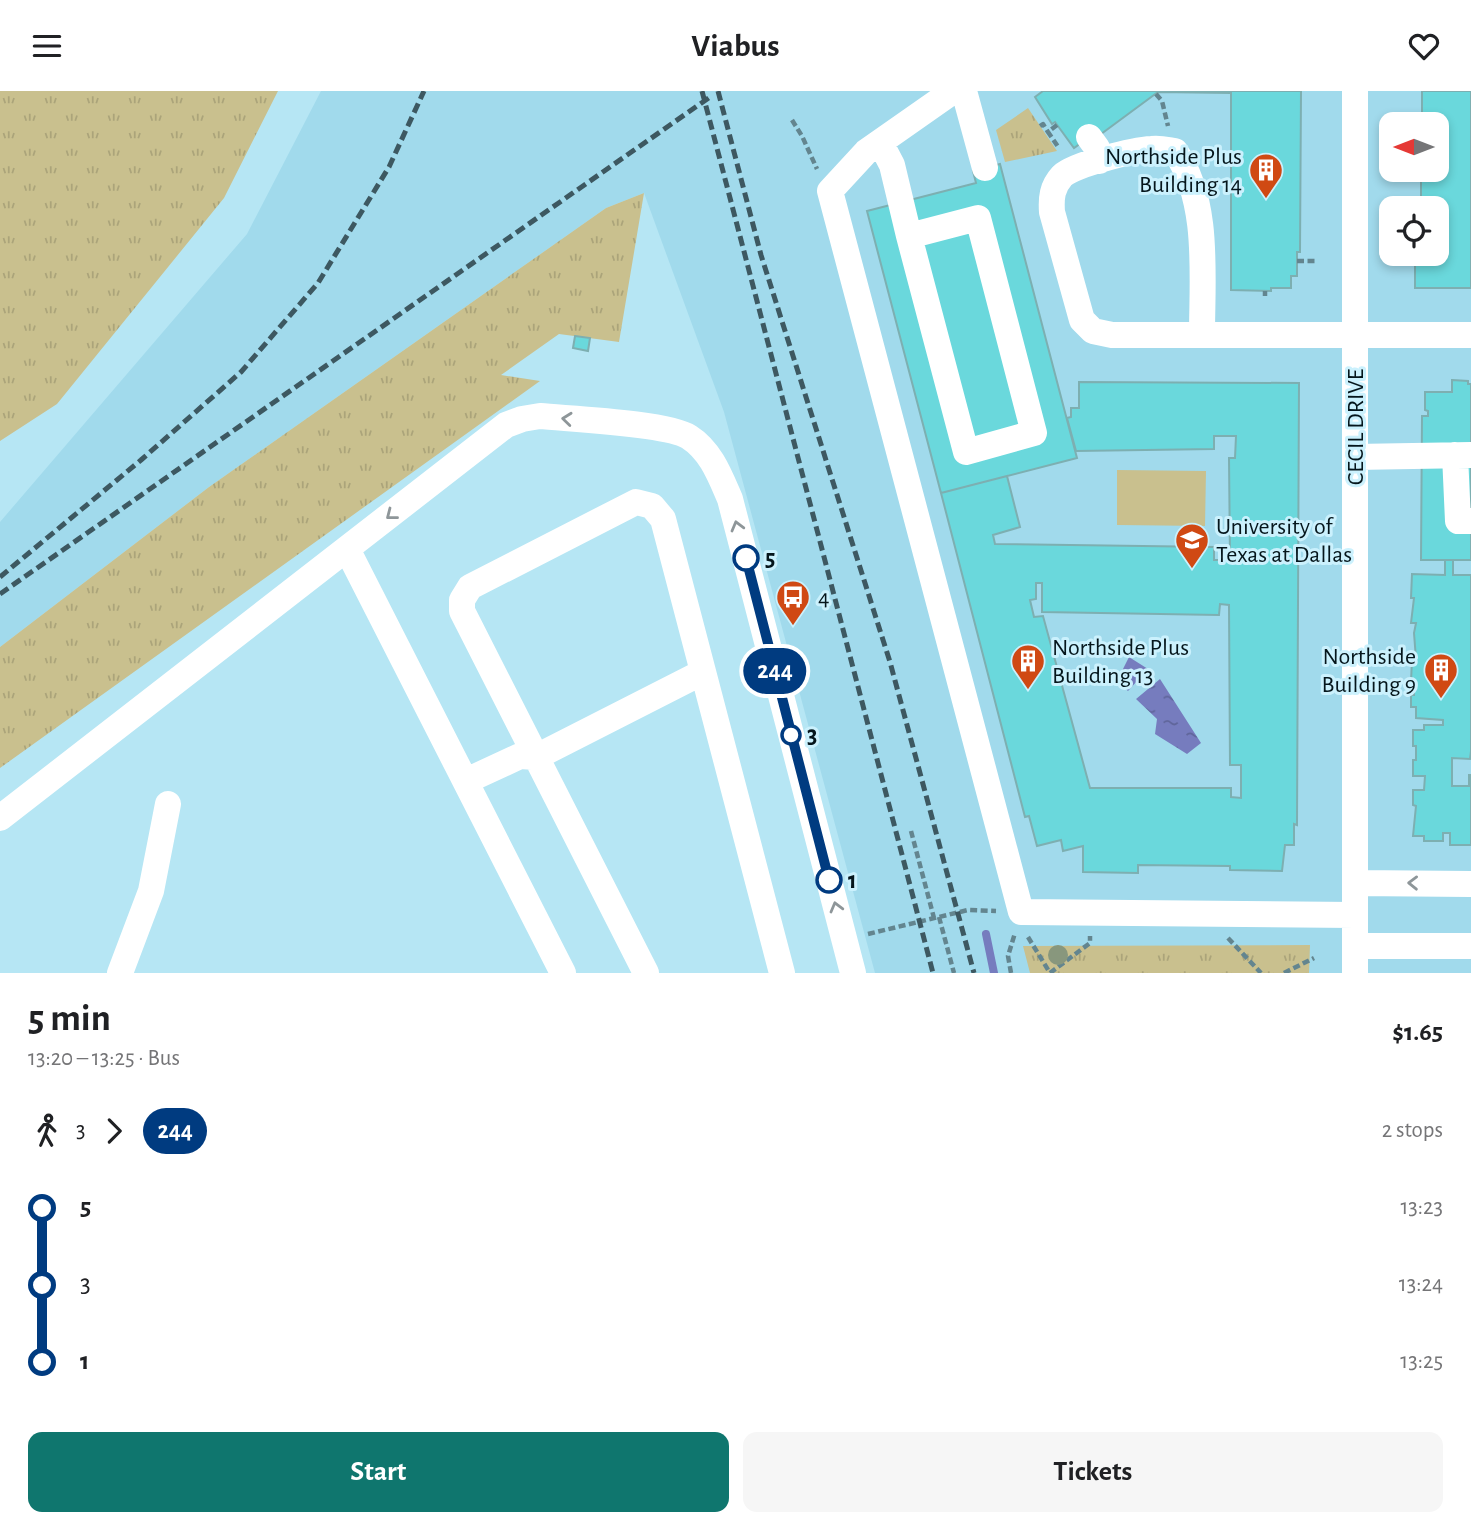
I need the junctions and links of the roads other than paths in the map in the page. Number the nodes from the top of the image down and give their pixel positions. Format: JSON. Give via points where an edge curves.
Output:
{"nodes":[{"id":1,"x":953,"y":91,"type":"edge"},
{"id":2,"x":964,"y":91,"type":"edge"},
{"id":3,"x":1355,"y":91,"type":"edge"},
{"id":4,"x":873,"y":147,"type":"junction"},
{"id":5,"x":985,"y":168,"type":"dead end"},
{"id":6,"x":909,"y":236,"type":"junction"},
{"id":7,"x":1202,"y":335,"type":"junction"},
{"id":8,"x":1355,"y":335,"type":"junction"},
{"id":9,"x":1471,"y":335,"type":"edge"},
{"id":10,"x":1463,"y":455,"type":"edge"},
{"id":11,"x":1355,"y":457,"type":"junction"},
{"id":12,"x":1471,"y":521,"type":"edge"},
{"id":13,"x":347,"y":549,"type":"junction"},
{"id":14,"x":703,"y":672,"type":"junction"},
{"id":15,"x":536,"y":757,"type":"junction"},
{"id":16,"x":470,"y":789,"type":"junction"},
{"id":17,"x":168,"y":804,"type":"dead end"},
{"id":18,"x":0,"y":817,"type":"edge"},
{"id":19,"x":1355,"y":883,"type":"junction"},
{"id":20,"x":1471,"y":884,"type":"edge"},
{"id":21,"x":1356,"y":915,"type":"junction"},
{"id":22,"x":1356,"y":946,"type":"junction"},
{"id":23,"x":1471,"y":946,"type":"edge"},
{"id":24,"x":120,"y":973,"type":"edge"},
{"id":25,"x":563,"y":973,"type":"edge"},
{"id":26,"x":646,"y":973,"type":"edge"},
{"id":27,"x":782,"y":973,"type":"edge"},
{"id":28,"x":853,"y":973,"type":"edge"},
{"id":29,"x":1355,"y":973,"type":"edge"}],
"edges":[{"from":1,"to":4,"type":"street"},
{"from":2,"to":5,"type":"street"},
{"from":3,"to":8,"type":"street","name":"CECIL DRIVE"},
{"from":4,"to":6,"type":"street","via":[[892,165]]},
{"from":4,"to":21,"type":"street","via":[[830,191],[1021,912]]},
{"from":6,"to":6,"type":"street","via":[[966,452],[1034,433],[978,218]]},
{"from":7,"to":7,"type":"street","via":[[1112,335],[1093,331],[1082,320],[1051,194],[1061,177],[1094,149],[1175,151],[1185,166],[1202,232]]},
{"from":7,"to":8,"type":"street"},
{"from":8,"to":9,"type":"street"},
{"from":8,"to":11,"type":"street","name":"CECIL DRIVE"},
{"from":10,"to":11,"type":"street"},
{"from":10,"to":12,"type":"street","via":[[1458,521]]},
{"from":11,"to":19,"type":"street","name":"CECIL DRIVE"},
{"from":13,"to":16,"type":"street"},
{"from":13,"to":18,"type":"street"},
{"from":28,"to":13,"type":"street","one_way":true,"via":[[730,499],[715,463],[688,436],[656,428],[522,419],[506,425]]},
{"from":14,"to":15,"type":"street"},
{"from":14,"to":15,"type":"street","via":[[663,519],[652,506],[636,502],[470,587],[462,600],[462,611]]},
{"from":14,"to":27,"type":"street"},
{"from":15,"to":16,"type":"street","via":[[528,771]]},
{"from":15,"to":26,"type":"street"},
{"from":16,"to":25,"type":"street"},
{"from":17,"to":24,"type":"street","via":[[151,891]]},
{"from":20,"to":19,"type":"street","one_way":true},
{"from":19,"to":21,"type":"street","name":"CECIL DRIVE"},
{"from":21,"to":22,"type":"street","name":"CECIL DRIVE"},
{"from":22,"to":23,"type":"street"},
{"from":22,"to":29,"type":"street","name":"CECIL DRIVE"}]}
